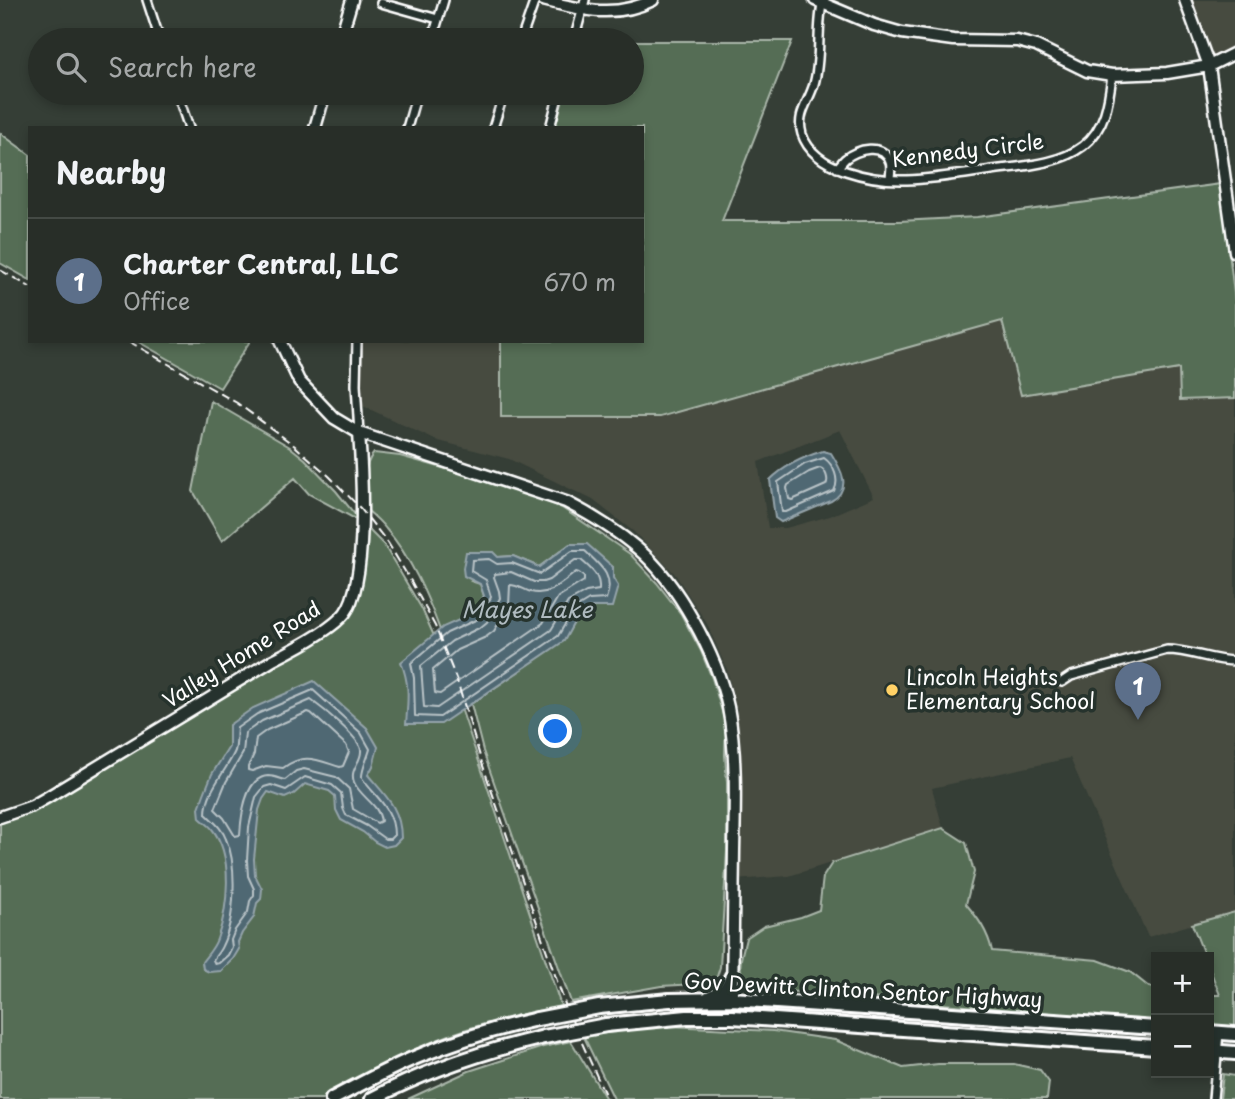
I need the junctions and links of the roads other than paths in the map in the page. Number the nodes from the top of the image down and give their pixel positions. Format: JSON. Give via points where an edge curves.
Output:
{"nodes":[{"id":1,"x":147,"y":0,"type":"edge"},
{"id":2,"x":352,"y":0,"type":"edge"},
{"id":3,"x":444,"y":0,"type":"edge"},
{"id":4,"x":534,"y":0,"type":"edge"},
{"id":5,"x":542,"y":0,"type":"edge"},
{"id":6,"x":653,"y":0,"type":"edge"},
{"id":7,"x":1185,"y":0,"type":"edge"},
{"id":8,"x":820,"y":1,"type":"edge"},
{"id":9,"x":380,"y":3,"type":"dead end"},
{"id":10,"x":584,"y":5,"type":"edge"},
{"id":11,"x":438,"y":19,"type":"junction"},
{"id":12,"x":156,"y":28,"type":"edge"},
{"id":13,"x":344,"y":28,"type":"edge"},
{"id":14,"x":435,"y":28,"type":"edge"},
{"id":15,"x":526,"y":28,"type":"edge"},
{"id":16,"x":577,"y":28,"type":"edge"},
{"id":17,"x":1235,"y":53,"type":"edge"},
{"id":18,"x":1209,"y":66,"type":"junction"},
{"id":19,"x":1112,"y":75,"type":"junction"},
{"id":20,"x":181,"y":105,"type":"edge"},
{"id":21,"x":322,"y":105,"type":"edge"},
{"id":22,"x":414,"y":105,"type":"edge"},
{"id":23,"x":500,"y":105,"type":"edge"},
{"id":24,"x":556,"y":105,"type":"edge"},
{"id":25,"x":188,"y":126,"type":"edge"},
{"id":26,"x":316,"y":126,"type":"edge"},
{"id":27,"x":408,"y":126,"type":"edge"},
{"id":28,"x":494,"y":126,"type":"edge"},
{"id":29,"x":551,"y":126,"type":"edge"},
{"id":30,"x":837,"y":168,"type":"junction"},
{"id":31,"x":890,"y":179,"type":"junction"},
{"id":32,"x":1233,"y":226,"type":"edge"},
{"id":33,"x":1235,"y":252,"type":"edge"},
{"id":34,"x":281,"y":343,"type":"edge"},
{"id":35,"x":357,"y":343,"type":"edge"},
{"id":36,"x":359,"y":433,"type":"junction"},
{"id":37,"x":1235,"y":661,"type":"edge"},
{"id":38,"x":1062,"y":682,"type":"dead end"},
{"id":39,"x":0,"y":817,"type":"edge"},
{"id":40,"x":732,"y":976,"type":"junction"},
{"id":41,"x":706,"y":999,"type":"junction"},
{"id":42,"x":732,"y":999,"type":"junction"},
{"id":43,"x":710,"y":1017,"type":"junction"},
{"id":44,"x":754,"y":1019,"type":"junction"},
{"id":45,"x":1151,"y":1028,"type":"edge"},
{"id":46,"x":1214,"y":1032,"type":"edge"},
{"id":47,"x":1235,"y":1034,"type":"edge"},
{"id":48,"x":1151,"y":1047,"type":"edge"},
{"id":49,"x":1214,"y":1052,"type":"edge"},
{"id":50,"x":1235,"y":1054,"type":"edge"},
{"id":51,"x":1213,"y":1078,"type":"edge"},
{"id":52,"x":332,"y":1099,"type":"edge"},
{"id":53,"x":372,"y":1099,"type":"edge"},
{"id":54,"x":1213,"y":1099,"type":"edge"}],
"edges":[{"from":1,"to":12,"type":"street"},
{"from":2,"to":13,"type":"street"},
{"from":3,"to":11,"type":"street"},
{"from":4,"to":15,"type":"street"},
{"from":5,"to":10,"type":"street"},
{"from":6,"to":10,"type":"street","via":[[604,12]]},
{"from":7,"to":18,"type":"street"},
{"from":8,"to":19,"type":"street","via":[[902,33],[1017,41],[1087,71]]},
{"from":8,"to":30,"type":"street","name":"Kennedy Circle","via":[[818,67],[800,117],[809,148]]},
{"from":9,"to":11,"type":"street"},
{"from":10,"to":16,"type":"street"},
{"from":11,"to":14,"type":"street"},
{"from":17,"to":18,"type":"street"},
{"from":18,"to":19,"type":"street"},
{"from":18,"to":32,"type":"street"},
{"from":19,"to":31,"type":"street","name":"Kennedy Circle","via":[[1110,101],[1099,129],[1083,146],[1063,157],[982,171]]},
{"from":20,"to":25,"type":"street"},
{"from":21,"to":26,"type":"street"},
{"from":22,"to":27,"type":"street"},
{"from":23,"to":28,"type":"street"},
{"from":24,"to":29,"type":"street"},
{"from":30,"to":31,"type":"street","name":"Kennedy Circle"},
{"from":30,"to":31,"type":"street","via":[[859,151],[881,150],[891,163]]},
{"from":32,"to":33,"type":"street"},
{"from":34,"to":36,"type":"street","via":[[299,381],[334,418]]},
{"from":35,"to":36,"type":"street"},
{"from":36,"to":39,"type":"street","name":"Valley Home Road","via":[[359,561],[355,592],[341,617],[46,798]]},
{"from":36,"to":40,"type":"street","via":[[527,488],[590,514],[638,548],[685,606],[712,654],[728,707],[735,771]]},
{"from":37,"to":38,"type":"street","via":[[1167,650]]},
{"from":40,"to":41,"type":"highway","via":[[725,989]]},
{"from":40,"to":42,"type":"street"},
{"from":41,"to":42,"type":"highway","name":"Gov Dewitt Clinton Sentor Highway"},
{"from":41,"to":52,"type":"highway","name":"Gov Dewitt Clinton Sentor Highway","bridge":true,"via":[[599,1007],[497,1028],[420,1055]]},
{"from":42,"to":43,"type":"highway","via":[[726,1009]]},
{"from":42,"to":44,"type":"highway"},
{"from":42,"to":45,"type":"highway","name":"Gov Dewitt Clinton Sentor Highway"},
{"from":43,"to":44,"type":"highway","name":"Gov Dewitt Clinton Sentor Highway"},
{"from":43,"to":53,"type":"highway","name":"Gov Dewitt Clinton Sentor Highway","bridge":true,"via":[[606,1026],[499,1047]]},
{"from":44,"to":48,"type":"highway","name":"Gov Dewitt Clinton Sentor Highway"},
{"from":46,"to":47,"type":"highway"},
{"from":49,"to":50,"type":"highway"},
{"from":51,"to":54,"type":"street"}]}
